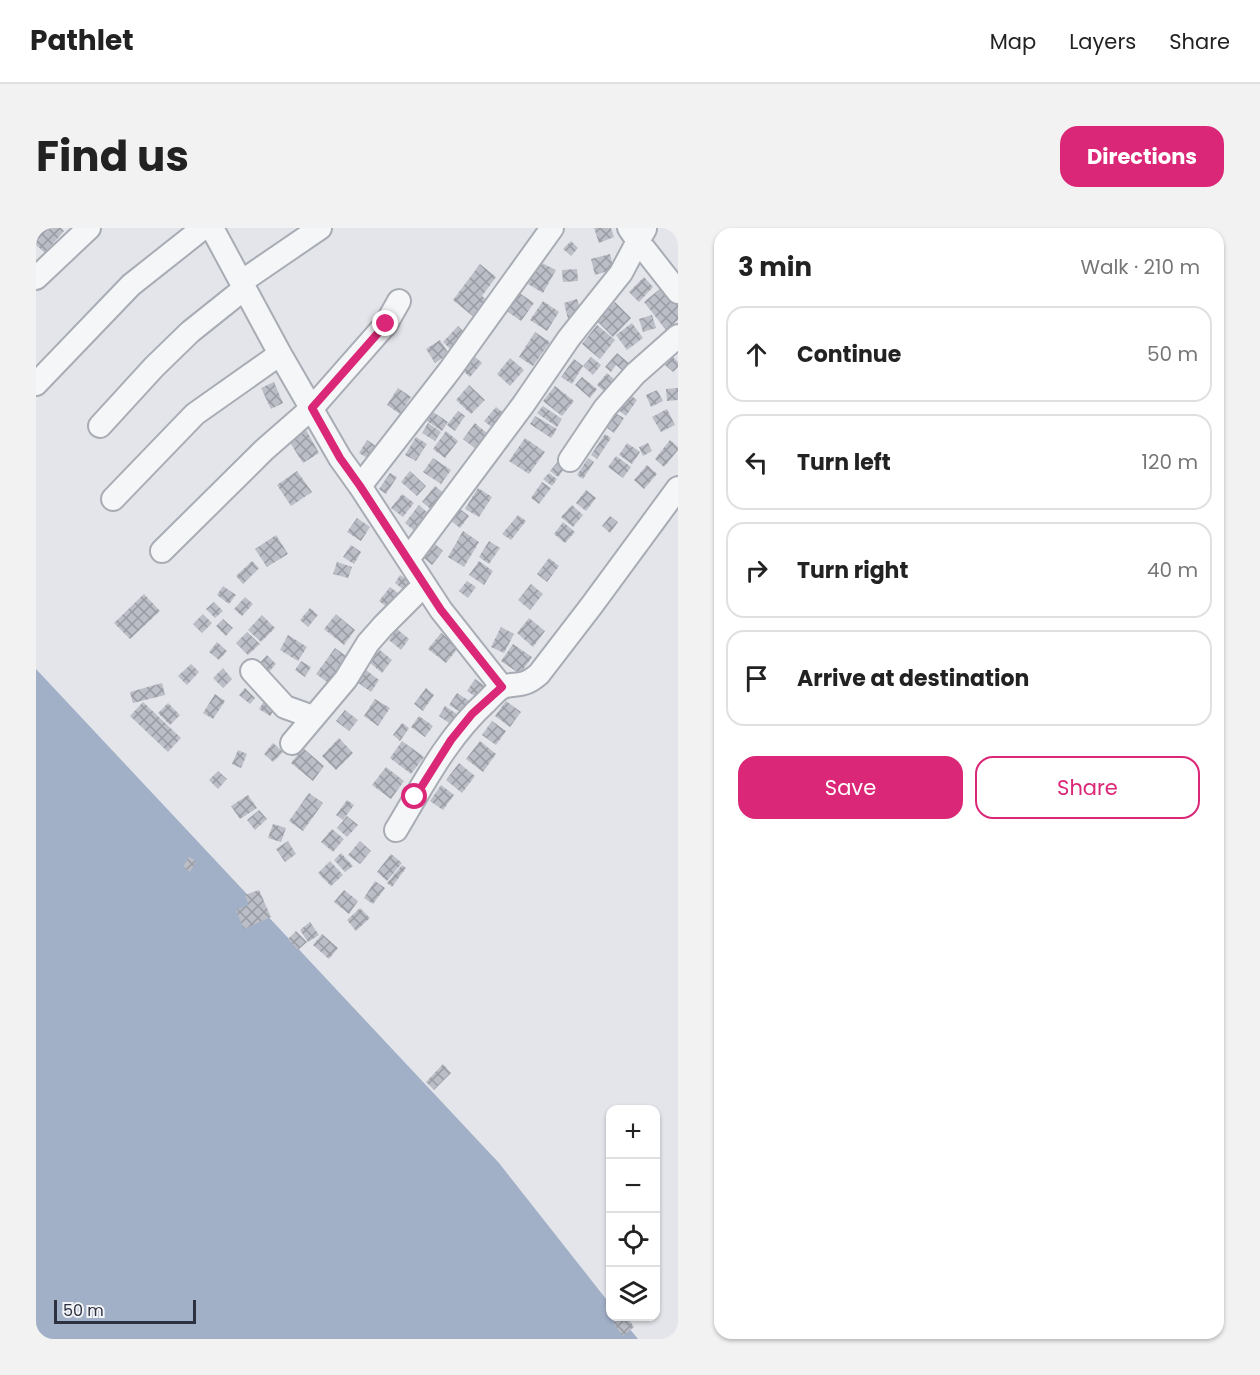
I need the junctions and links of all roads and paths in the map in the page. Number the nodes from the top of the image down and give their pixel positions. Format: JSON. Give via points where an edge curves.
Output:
{"nodes":[{"id":1,"x":89,"y":228,"type":"edge"},
{"id":2,"x":203,"y":228,"type":"edge"},
{"id":3,"x":212,"y":228,"type":"edge"},
{"id":4,"x":320,"y":228,"type":"edge"},
{"id":5,"x":552,"y":228,"type":"edge"},
{"id":6,"x":638,"y":232,"type":"edge"},
{"id":7,"x":36,"y":278,"type":"edge"},
{"id":8,"x":243,"y":285,"type":"junction"},
{"id":9,"x":678,"y":292,"type":"edge"},
{"id":10,"x":399,"y":301,"type":"dead end"},
{"id":11,"x":678,"y":336,"type":"edge"},
{"id":12,"x":280,"y":354,"type":"junction"},
{"id":13,"x":36,"y":384,"type":"edge"},
{"id":14,"x":312,"y":408,"type":"junction"},
{"id":15,"x":100,"y":426,"type":"dead end"},
{"id":16,"x":570,"y":460,"type":"dead end"},
{"id":17,"x":360,"y":486,"type":"junction"},
{"id":18,"x":678,"y":488,"type":"edge"},
{"id":19,"x":112,"y":500,"type":"dead end"},
{"id":20,"x":162,"y":550,"type":"dead end"},
{"id":21,"x":408,"y":559,"type":"junction"},
{"id":22,"x":424,"y":585,"type":"junction"},
{"id":23,"x":252,"y":671,"type":"dead end"},
{"id":24,"x":502,"y":687,"type":"junction"},
{"id":25,"x":313,"y":717,"type":"junction"},
{"id":26,"x":292,"y":743,"type":"dead end"},
{"id":27,"x":396,"y":830,"type":"dead end"}],
"edges":[{"from":1,"to":7,"type":"street"},
{"from":2,"to":13,"type":"street","via":[[131,285]]},
{"from":3,"to":8,"type":"street"},
{"from":4,"to":8,"type":"street"},
{"from":5,"to":17,"type":"street"},
{"from":6,"to":9,"type":"street"},
{"from":6,"to":21,"type":"street","via":[[621,273]]},
{"from":8,"to":12,"type":"street"},
{"from":8,"to":15,"type":"street","via":[[154,367]]},
{"from":10,"to":14,"type":"street","via":[[386,324]]},
{"from":11,"to":16,"type":"street","via":[[635,374],[605,408]]},
{"from":12,"to":14,"type":"street"},
{"from":12,"to":19,"type":"street","via":[[195,414]]},
{"from":14,"to":17,"type":"street"},
{"from":14,"to":20,"type":"street"},
{"from":17,"to":21,"type":"street"},
{"from":18,"to":24,"type":"street","via":[[539,674],[520,686]]},
{"from":21,"to":22,"type":"street"},
{"from":22,"to":24,"type":"street"},
{"from":22,"to":25,"type":"street","via":[[382,626],[339,688]]},
{"from":23,"to":25,"type":"street","via":[[285,707]]},
{"from":24,"to":27,"type":"street","via":[[451,740]]},
{"from":25,"to":26,"type":"street"}]}
